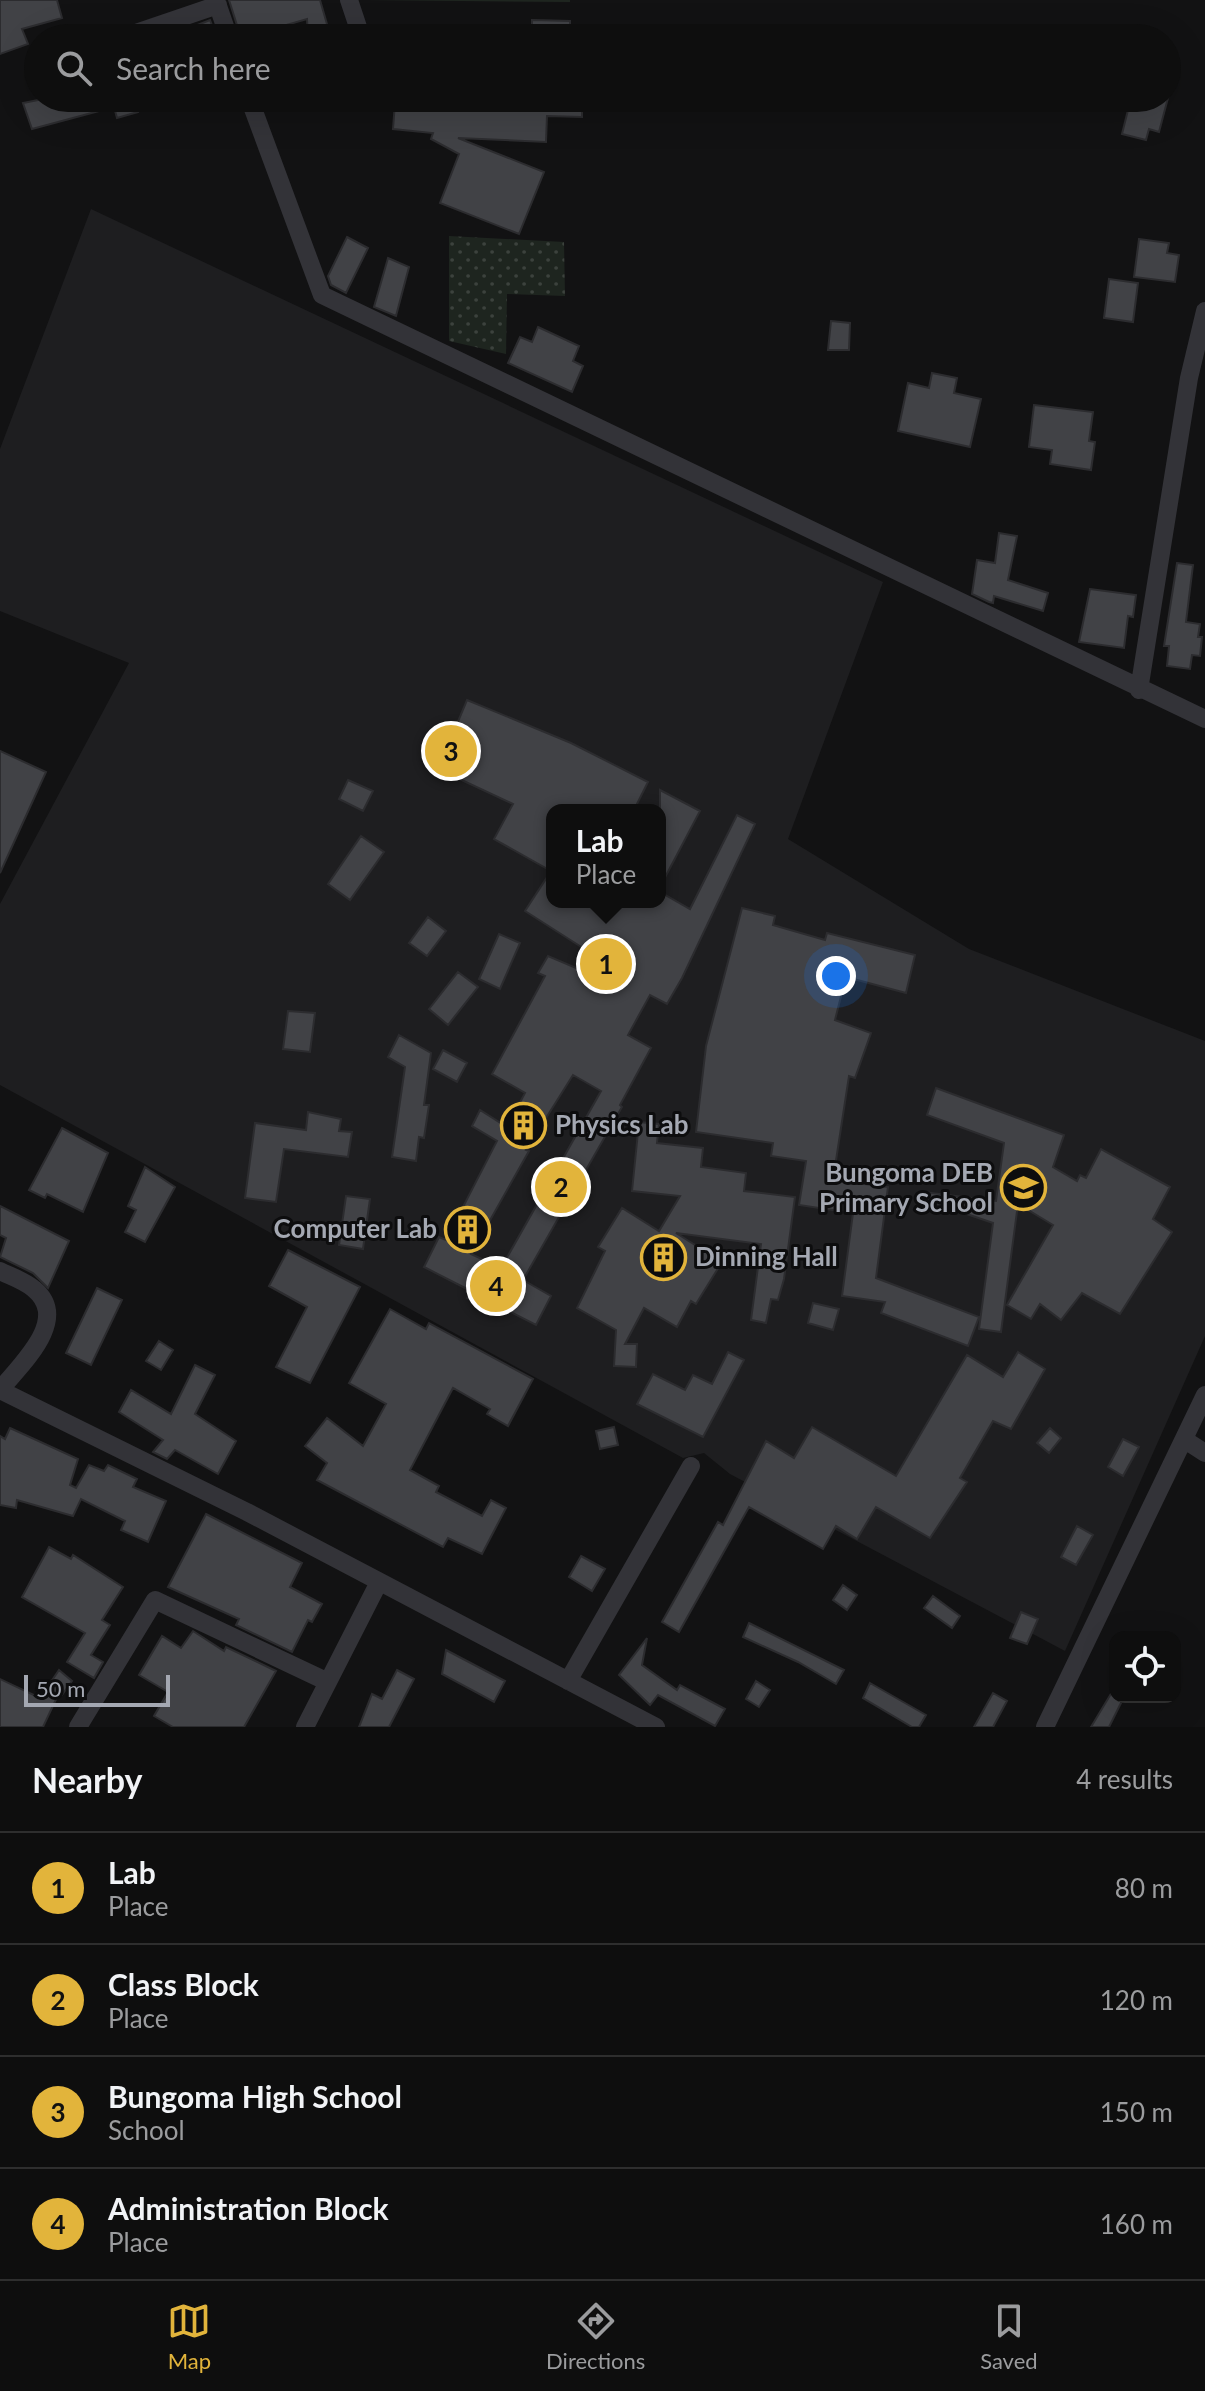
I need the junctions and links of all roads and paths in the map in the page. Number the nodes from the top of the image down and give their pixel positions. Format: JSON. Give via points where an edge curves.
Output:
{"nodes":[{"id":1,"x":349,"y":0,"type":"edge"},
{"id":2,"x":217,"y":2,"type":"edge"},
{"id":3,"x":159,"y":24,"type":"edge"},
{"id":4,"x":224,"y":24,"type":"edge"},
{"id":5,"x":357,"y":24,"type":"edge"},
{"id":6,"x":254,"y":112,"type":"edge"},
{"id":7,"x":1205,"y":311,"type":"edge"},
{"id":8,"x":1139,"y":690,"type":"junction"},
{"id":9,"x":1205,"y":719,"type":"edge"},
{"id":10,"x":0,"y":1271,"type":"edge"},
{"id":11,"x":0,"y":1390,"type":"edge"},
{"id":12,"x":1205,"y":1395,"type":"edge"},
{"id":13,"x":1185,"y":1440,"type":"junction"},
{"id":14,"x":1205,"y":1453,"type":"edge"},
{"id":15,"x":691,"y":1466,"type":"dead end"},
{"id":16,"x":378,"y":1584,"type":"junction"},
{"id":17,"x":568,"y":1681,"type":"junction"},
{"id":18,"x":328,"y":1682,"type":"junction"},
{"id":19,"x":78,"y":1727,"type":"edge"},
{"id":20,"x":305,"y":1727,"type":"edge"},
{"id":21,"x":656,"y":1727,"type":"edge"},
{"id":22,"x":1045,"y":1727,"type":"edge"}],
"edges":[{"from":1,"to":5,"type":"street"},
{"from":2,"to":3,"type":"street"},
{"from":2,"to":4,"type":"street"},
{"from":6,"to":8,"type":"street","via":[[322,295]]},
{"from":7,"to":8,"type":"street","via":[[1189,378]]},
{"from":8,"to":9,"type":"street"},
{"from":10,"to":11,"type":"street","via":[[34,1289],[47,1319],[45,1333]]},
{"from":11,"to":16,"type":"street","via":[[247,1512]]},
{"from":12,"to":13,"type":"street"},
{"from":13,"to":14,"type":"street"},
{"from":13,"to":22,"type":"street"},
{"from":15,"to":17,"type":"street"},
{"from":16,"to":17,"type":"street"},
{"from":16,"to":18,"type":"street"},
{"from":17,"to":21,"type":"street"},
{"from":18,"to":19,"type":"street","via":[[155,1600]]},
{"from":18,"to":20,"type":"street"}]}
